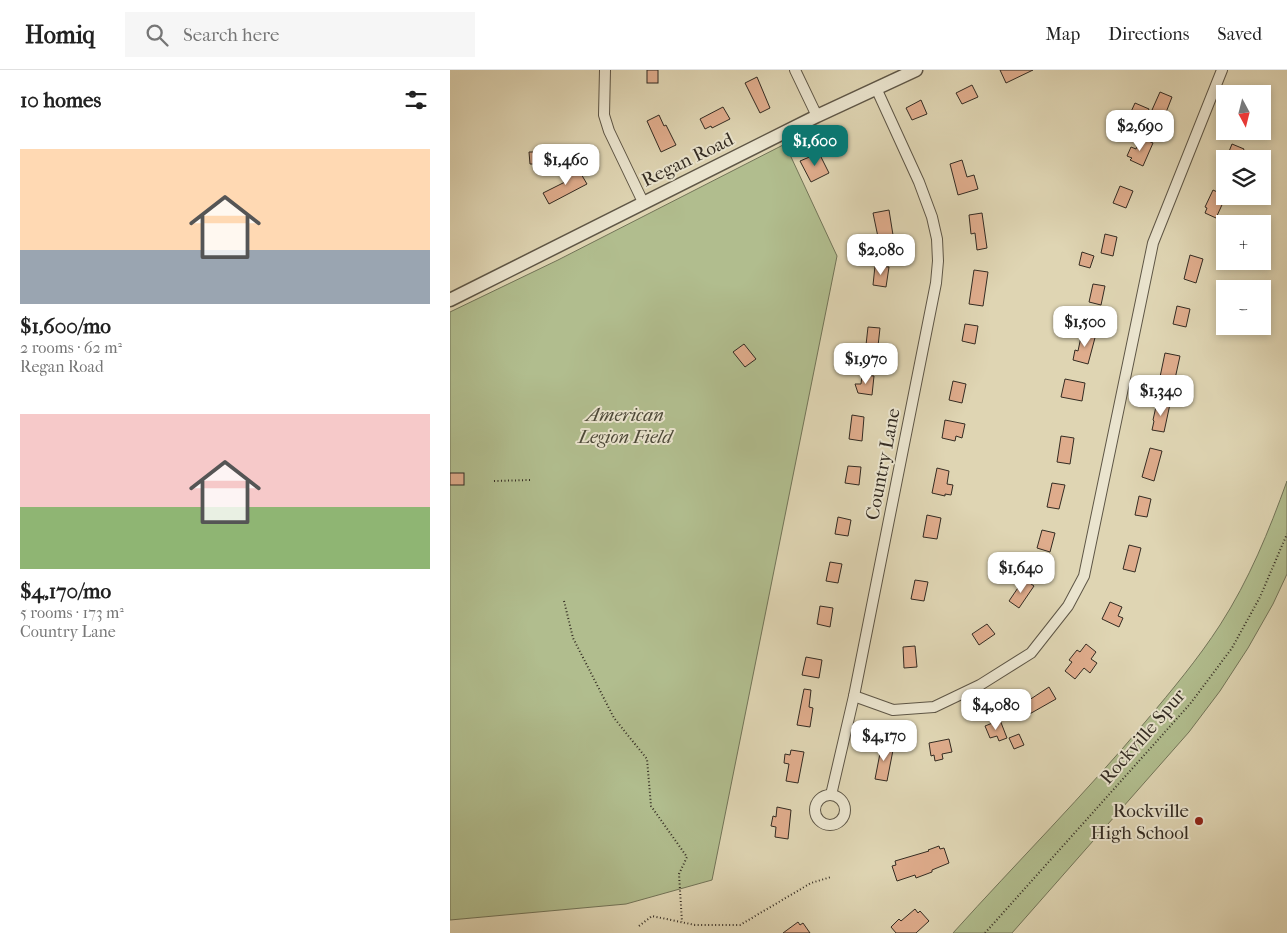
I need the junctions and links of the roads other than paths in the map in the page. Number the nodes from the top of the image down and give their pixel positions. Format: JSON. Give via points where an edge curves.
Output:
{"nodes":[{"id":1,"x":605,"y":70,"type":"edge"},
{"id":2,"x":795,"y":70,"type":"edge"},
{"id":3,"x":916,"y":70,"type":"edge"},
{"id":4,"x":1222,"y":70,"type":"edge"},
{"id":5,"x":876,"y":88,"type":"junction"},
{"id":6,"x":817,"y":116,"type":"junction"},
{"id":7,"x":643,"y":202,"type":"junction"},
{"id":8,"x":450,"y":300,"type":"edge"},
{"id":9,"x":854,"y":696,"type":"junction"},
{"id":10,"x":831,"y":795,"type":"dead end"}],
"edges":[{"from":1,"to":7,"type":"street","via":[[604,115]]},
{"from":2,"to":6,"type":"street"},
{"from":3,"to":5,"type":"street","name":"Regan Road"},
{"from":4,"to":9,"type":"street","via":[[1152,242],[1084,576],[1068,606],[1031,653],[980,685],[934,707],[893,710]]},
{"from":5,"to":6,"type":"street","name":"Regan Road"},
{"from":5,"to":9,"type":"street","name":"Country Lane","via":[[932,217],[938,261],[935,290]]},
{"from":6,"to":7,"type":"street","name":"Regan Road"},
{"from":7,"to":8,"type":"street","name":"Regan Road"},
{"from":9,"to":10,"type":"street","name":"Country Lane"}]}
